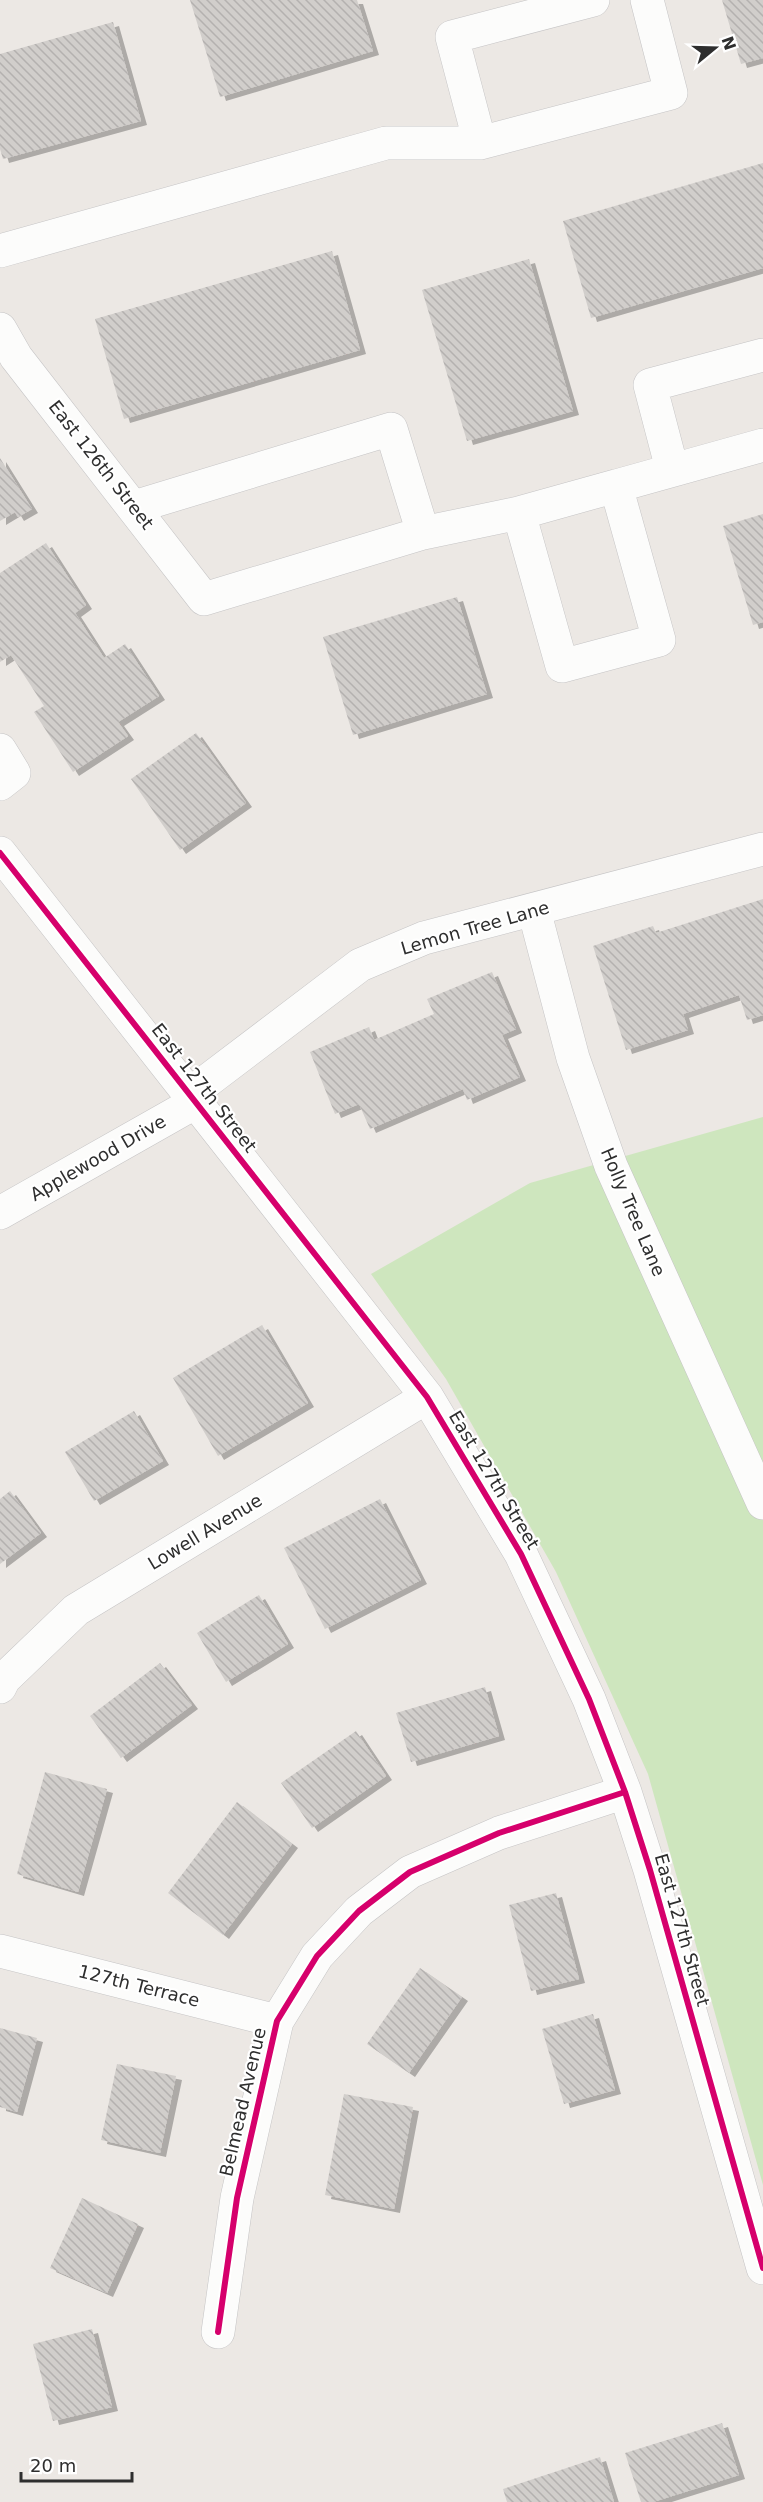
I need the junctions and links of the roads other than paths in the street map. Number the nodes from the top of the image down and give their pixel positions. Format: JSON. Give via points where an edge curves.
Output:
{"nodes":[{"id":1,"x":593,"y":0,"type":"edge"},
{"id":2,"x":647,"y":0,"type":"edge"},
{"id":3,"x":480,"y":143,"type":"junction"},
{"id":4,"x":0,"y":251,"type":"edge"},
{"id":5,"x":0,"y":329,"type":"edge"},
{"id":6,"x":763,"y":355,"type":"edge"},
{"id":7,"x":763,"y":445,"type":"edge"},
{"id":8,"x":672,"y":470,"type":"junction"},
{"id":9,"x":616,"y":486,"type":"junction"},
{"id":10,"x":134,"y":507,"type":"junction"},
{"id":11,"x":519,"y":513,"type":"junction"},
{"id":12,"x":423,"y":533,"type":"junction"},
{"id":13,"x":0,"y":750,"type":"edge"},
{"id":14,"x":0,"y":784,"type":"edge"},
{"id":15,"x":763,"y":849,"type":"edge"},
{"id":16,"x":0,"y":853,"type":"edge"},
{"id":17,"x":534,"y":910,"type":"junction"},
{"id":18,"x":193,"y":1098,"type":"junction"},
{"id":19,"x":0,"y":1214,"type":"edge"},
{"id":20,"x":427,"y":1397,"type":"junction"},
{"id":21,"x":763,"y":1503,"type":"edge"},
{"id":22,"x":0,"y":1687,"type":"edge"},
{"id":23,"x":625,"y":1792,"type":"junction"},
{"id":24,"x":0,"y":1951,"type":"edge"},
{"id":25,"x":277,"y":2021,"type":"junction"},
{"id":26,"x":763,"y":2268,"type":"edge"},
{"id":27,"x":218,"y":2332,"type":"dead end"}],
"edges":[{"from":1,"to":3,"type":"street","via":[[452,37]]},
{"from":2,"to":3,"type":"street","via":[[671,93]]},
{"from":3,"to":4,"type":"street","via":[[386,143]]},
{"from":5,"to":10,"type":"street","name":"East 126th Street","via":[[16,357]]},
{"from":6,"to":8,"type":"street","via":[[650,386]]},
{"from":7,"to":8,"type":"street"},
{"from":8,"to":9,"type":"street"},
{"from":9,"to":11,"type":"street"},
{"from":9,"to":11,"type":"street","via":[[659,640],[562,666]]},
{"from":10,"to":12,"type":"street","name":"East 126th Street","via":[[204,599]]},
{"from":10,"to":12,"type":"street","via":[[391,429]]},
{"from":11,"to":12,"type":"street"},
{"from":13,"to":14,"type":"street","via":[[14,772]]},
{"from":15,"to":17,"type":"street","name":"Lemon Tree Lane"},
{"from":16,"to":18,"type":"street","name":"East 127th Street"},
{"from":17,"to":18,"type":"street","name":"Lemon Tree Lane","via":[[424,938],[360,965]]},
{"from":17,"to":21,"type":"street","name":"Holly Tree Lane","via":[[573,1058],[611,1166]]},
{"from":18,"to":19,"type":"street","name":"Applewood Drive"},
{"from":18,"to":20,"type":"street","name":"East 127th Street"},
{"from":20,"to":22,"type":"street","name":"Lowell Avenue","via":[[75,1610]]},
{"from":20,"to":23,"type":"street","name":"East 127th Street","via":[[521,1554],[589,1699]]},
{"from":23,"to":25,"type":"street","name":"Belmead Avenue","via":[[499,1833],[410,1872],[359,1911],[317,1956]]},
{"from":23,"to":26,"type":"street","name":"East 127th Street"},
{"from":24,"to":25,"type":"street","name":"127th Terrace"},
{"from":25,"to":27,"type":"street","name":"Belmead Avenue","via":[[237,2198]]}]}
